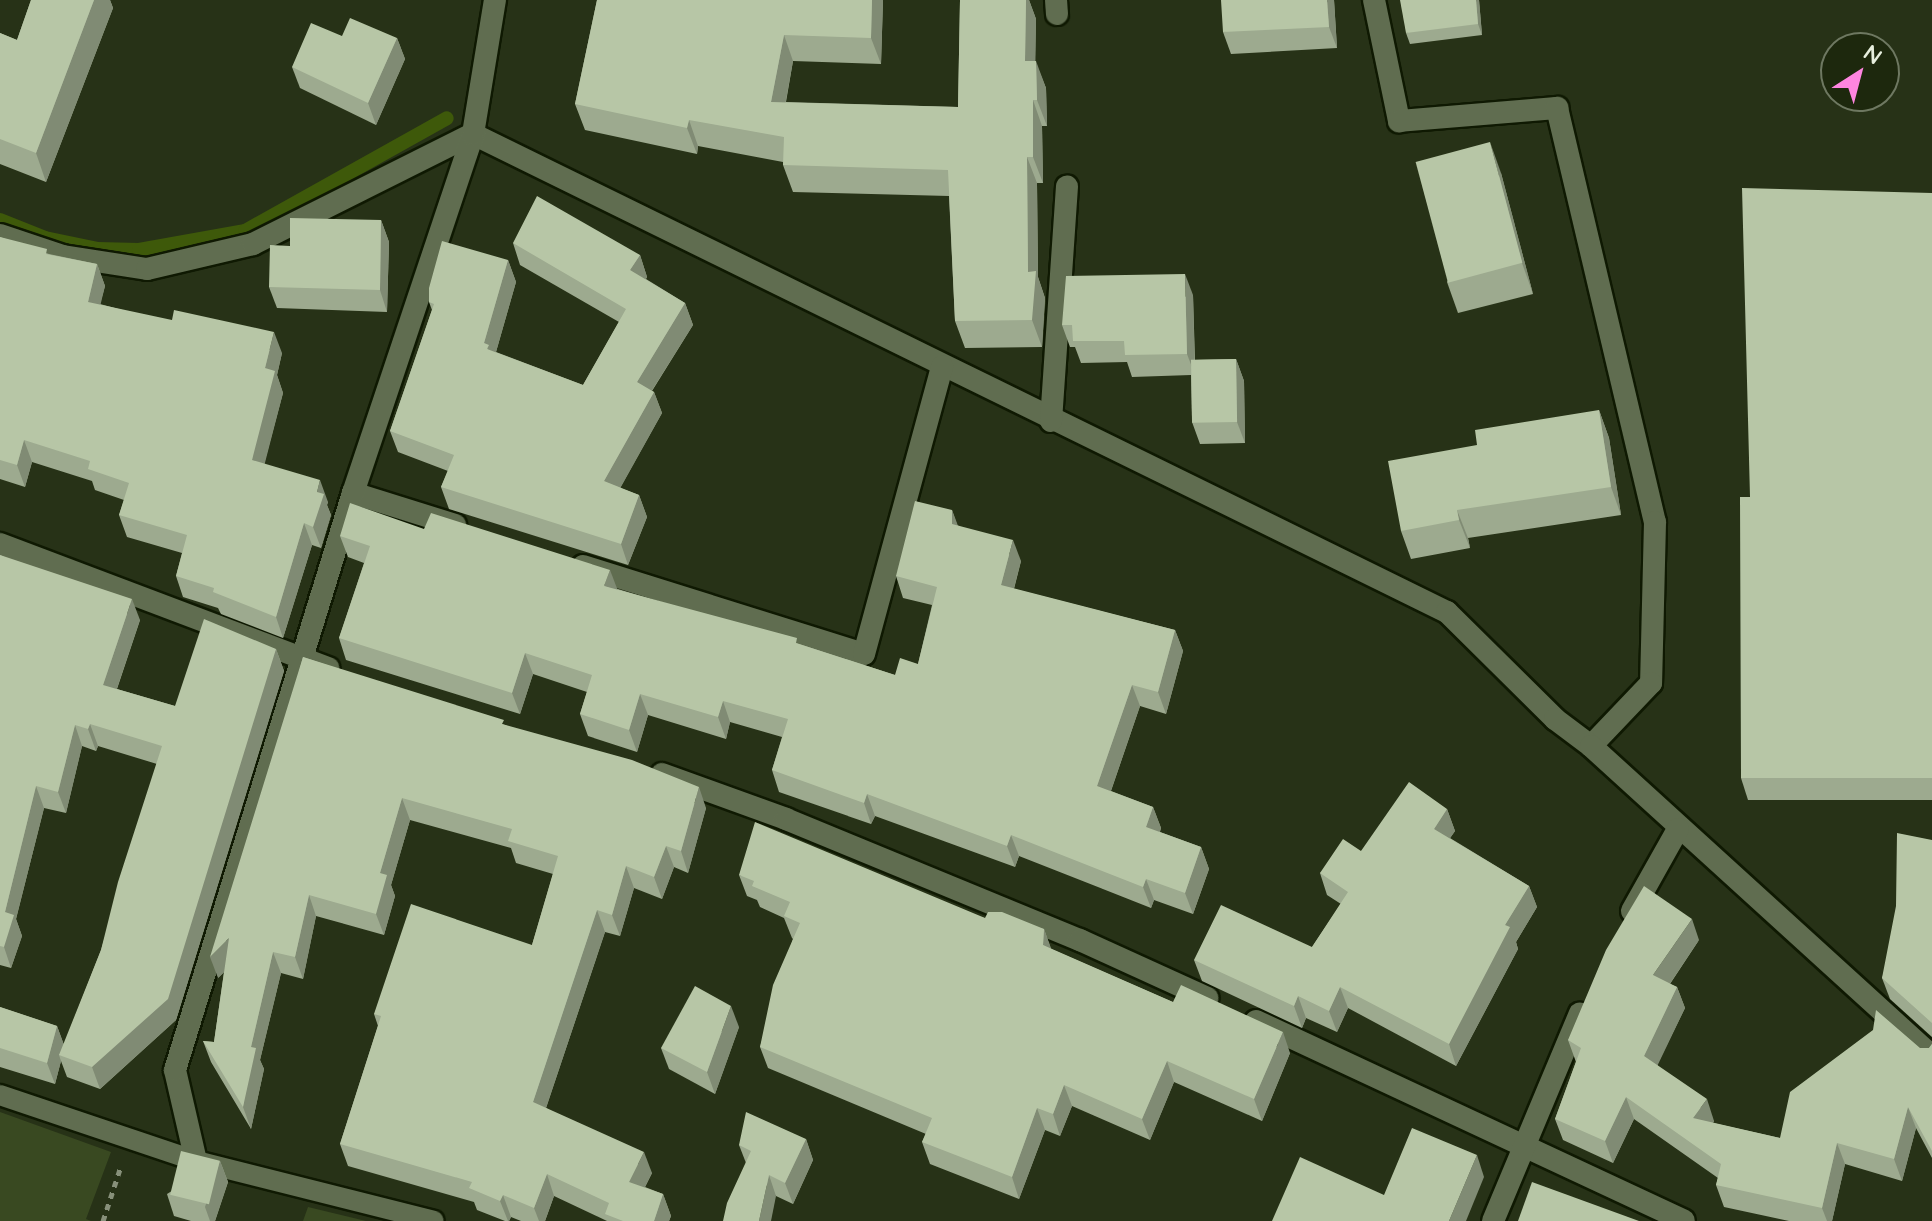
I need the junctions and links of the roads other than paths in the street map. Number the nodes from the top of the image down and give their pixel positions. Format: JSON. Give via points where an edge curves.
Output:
{"nodes":[{"id":1,"x":495,"y":0,"type":"edge"},
{"id":2,"x":1374,"y":0,"type":"edge"},
{"id":3,"x":473,"y":134,"type":"junction"},
{"id":4,"x":1067,"y":187,"type":"dead end"},
{"id":5,"x":0,"y":235,"type":"edge"},
{"id":6,"x":942,"y":366,"type":"junction"},
{"id":7,"x":1051,"y":421,"type":"junction"},
{"id":8,"x":353,"y":493,"type":"junction"},
{"id":9,"x":473,"y":531,"type":"edge"},
{"id":10,"x":0,"y":544,"type":"edge"},
{"id":11,"x":564,"y":560,"type":"edge"},
{"id":12,"x":301,"y":660,"type":"junction"},
{"id":13,"x":346,"y":674,"type":"edge"},
{"id":14,"x":1591,"y":746,"type":"junction"},
{"id":15,"x":643,"y":768,"type":"edge"},
{"id":16,"x":1678,"y":829,"type":"junction"},
{"id":17,"x":1624,"y":924,"type":"edge"},
{"id":18,"x":1589,"y":992,"type":"edge"},
{"id":19,"x":1932,"y":1056,"type":"edge"},
{"id":20,"x":0,"y":1095,"type":"edge"},
{"id":21,"x":1523,"y":1144,"type":"junction"},
{"id":22,"x":196,"y":1161,"type":"junction"},
{"id":23,"x":434,"y":1221,"type":"edge"},
{"id":24,"x":1493,"y":1221,"type":"edge"},
{"id":25,"x":1684,"y":1221,"type":"edge"}],
"edges":[{"from":1,"to":3,"type":"street"},
{"from":2,"to":14,"type":"street","via":[[1399,121],[1557,108],[1655,522],[1651,683]]},
{"from":3,"to":5,"type":"street","via":[[253,244],[147,269],[63,256]]},
{"from":3,"to":6,"type":"street"},
{"from":3,"to":8,"type":"street"},
{"from":4,"to":7,"type":"street"},
{"from":6,"to":7,"type":"street"},
{"from":6,"to":11,"type":"street","via":[[864,654]]},
{"from":7,"to":14,"type":"street","via":[[1447,612],[1555,719]]},
{"from":8,"to":9,"type":"street"},
{"from":8,"to":12,"type":"street"},
{"from":10,"to":12,"type":"street"},
{"from":12,"to":13,"type":"street"},
{"from":12,"to":22,"type":"street","via":[[175,1070]]},
{"from":14,"to":16,"type":"street"},
{"from":15,"to":21,"type":"street","via":[[786,819],[1080,940]]},
{"from":16,"to":17,"type":"street"},
{"from":16,"to":19,"type":"street"},
{"from":18,"to":21,"type":"street"},
{"from":20,"to":22,"type":"lane"},
{"from":21,"to":24,"type":"street"},
{"from":21,"to":25,"type":"street"},
{"from":22,"to":23,"type":"lane"}]}
